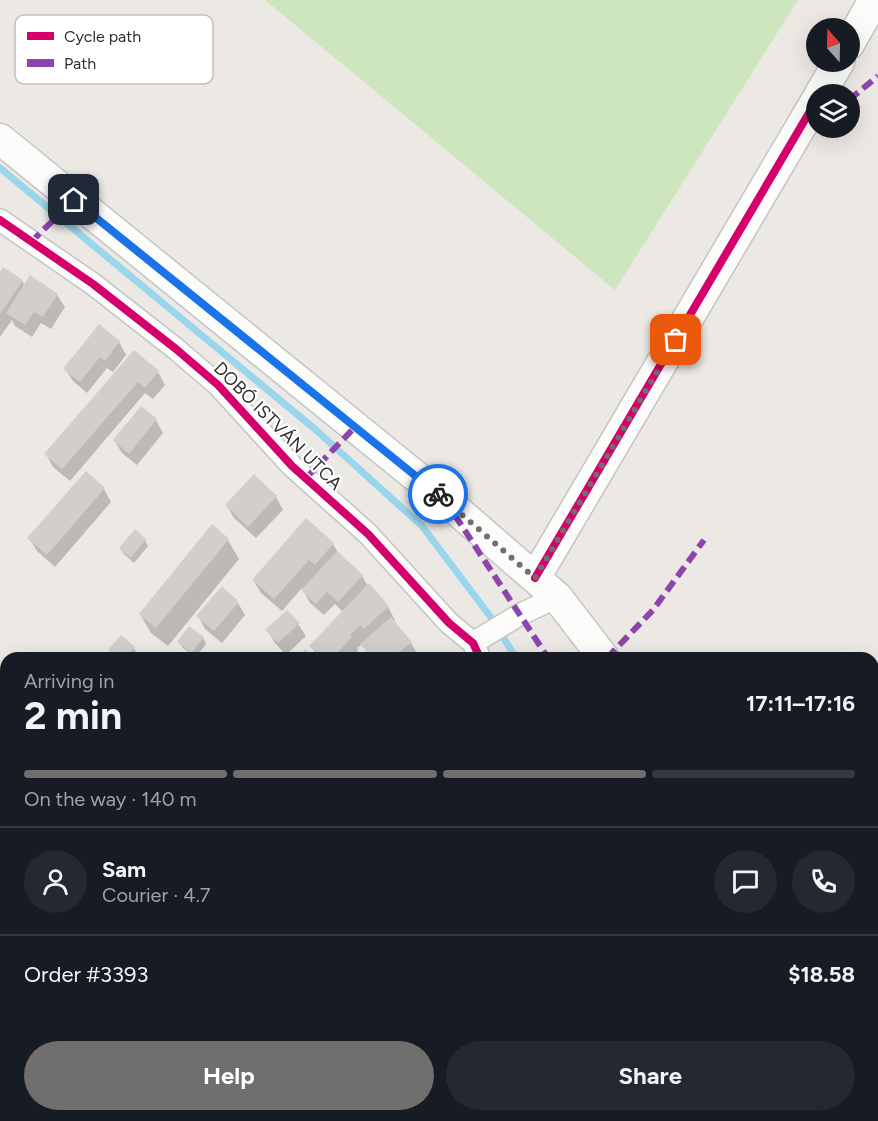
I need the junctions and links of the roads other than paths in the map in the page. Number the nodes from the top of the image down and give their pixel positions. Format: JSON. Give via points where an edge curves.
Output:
{"nodes":[{"id":1,"x":874,"y":0,"type":"edge"},
{"id":2,"x":860,"y":25,"type":"edge"},
{"id":3,"x":806,"y":119,"type":"edge"},
{"id":4,"x":0,"y":139,"type":"edge"},
{"id":5,"x":0,"y":220,"type":"edge"},
{"id":6,"x":546,"y":587,"type":"junction"},
{"id":7,"x":487,"y":640,"type":"edge"},
{"id":8,"x":600,"y":652,"type":"edge"}],
"edges":[{"from":1,"to":2,"type":"main road"},
{"from":3,"to":6,"type":"main road"},
{"from":4,"to":6,"type":"main road","via":[[446,500]]},
{"from":5,"to":7,"type":"street","name":"DOBÓ ISTVÁN UTCA","via":[[93,284],[218,385],[292,466],[368,534],[449,623]]},
{"from":6,"to":7,"type":"street"},
{"from":6,"to":8,"type":"main road"}]}
